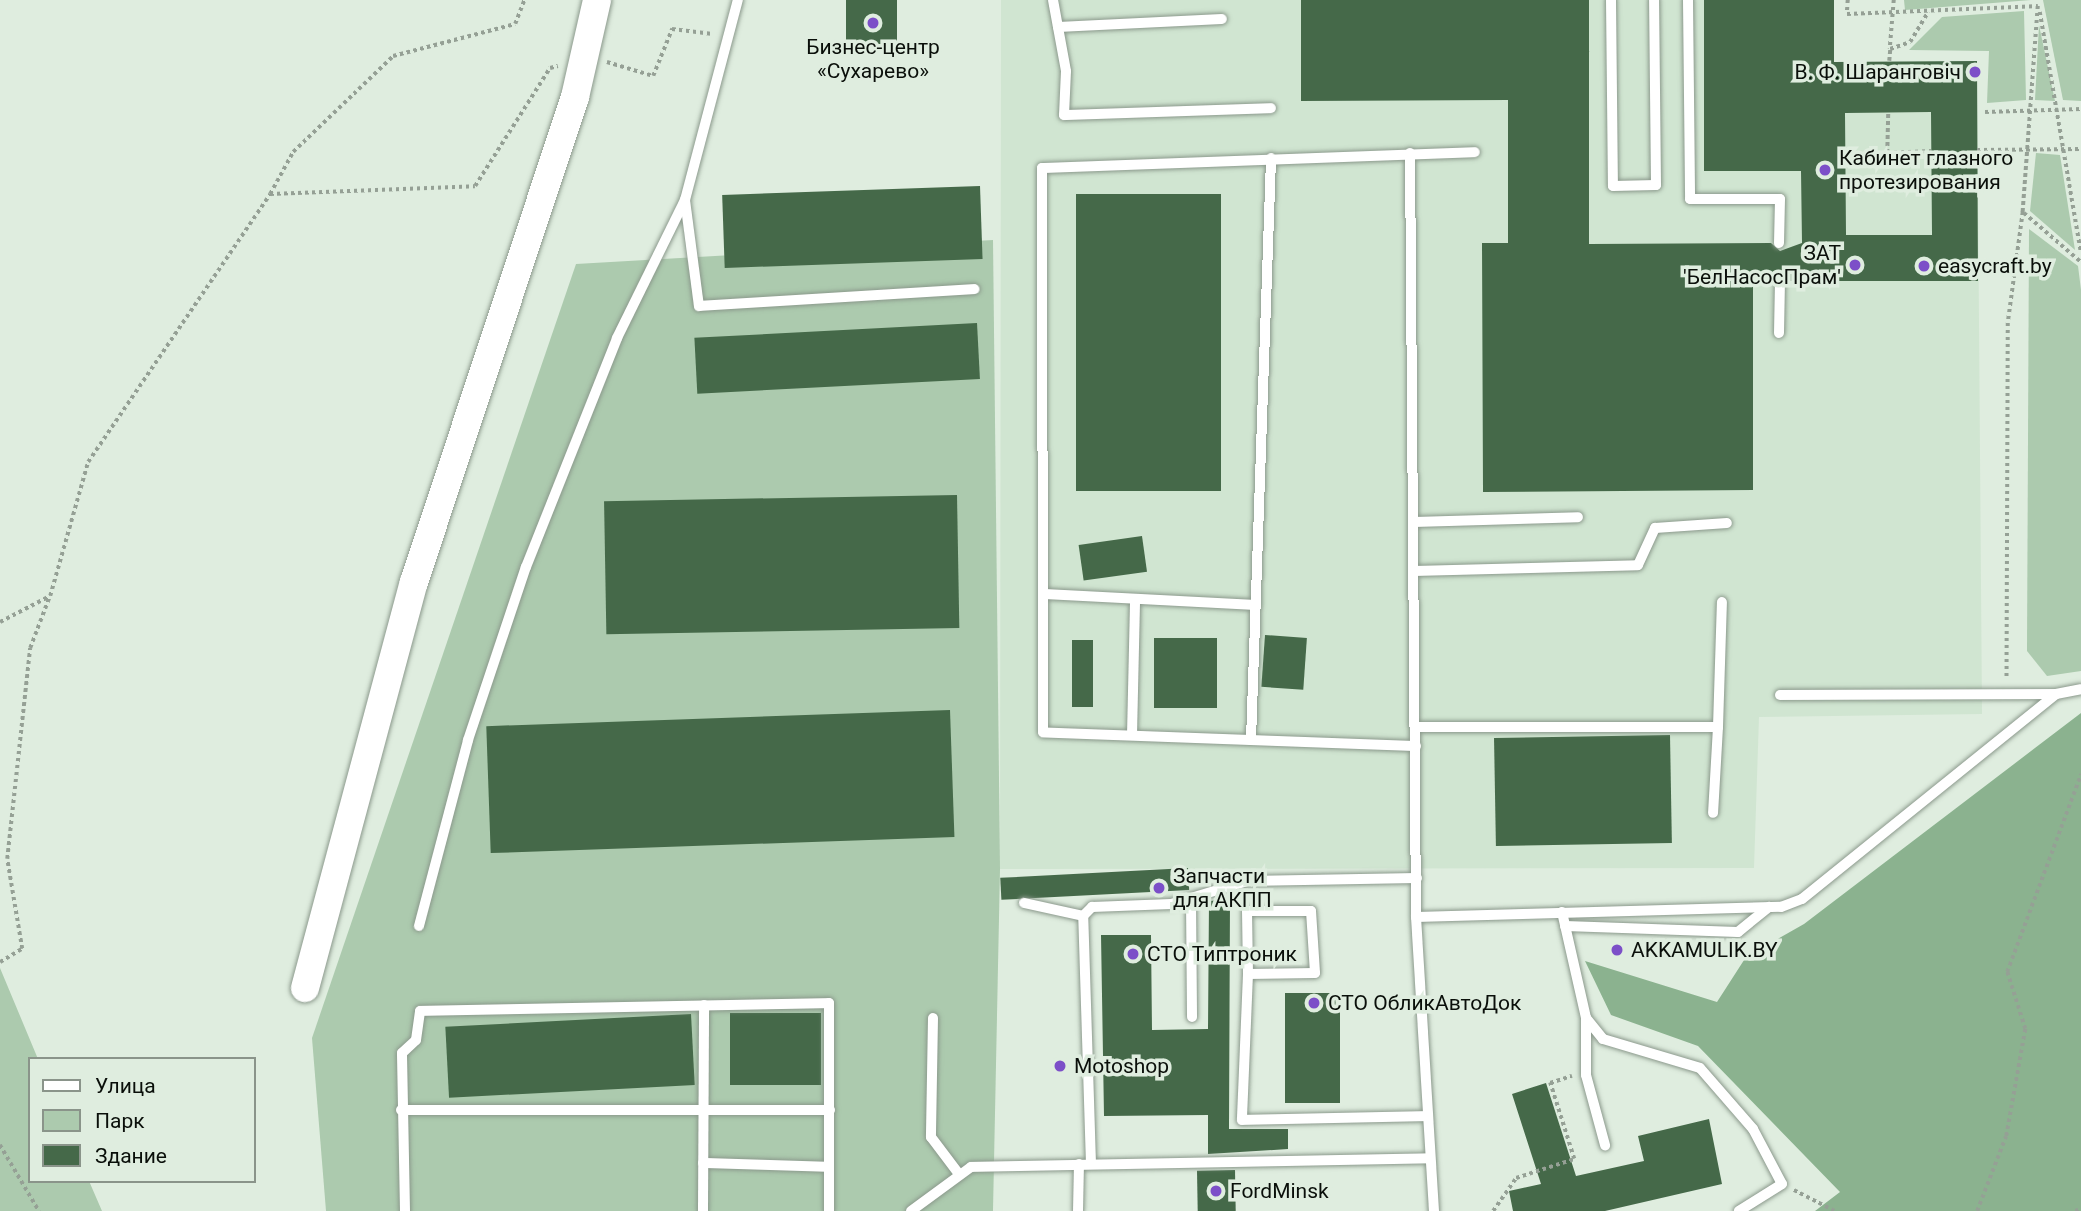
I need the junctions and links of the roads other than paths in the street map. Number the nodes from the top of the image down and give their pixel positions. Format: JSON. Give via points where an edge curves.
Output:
{"nodes":[{"id":1,"x":597,"y":0,"type":"edge"},
{"id":2,"x":737,"y":0,"type":"edge"},
{"id":3,"x":1053,"y":0,"type":"edge"},
{"id":4,"x":1611,"y":0,"type":"edge"},
{"id":5,"x":1654,"y":0,"type":"edge"},
{"id":6,"x":1689,"y":0,"type":"edge"},
{"id":7,"x":1222,"y":19,"type":"dead end"},
{"id":8,"x":1058,"y":27,"type":"junction"},
{"id":9,"x":1271,"y":107,"type":"dead end"},
{"id":10,"x":1475,"y":152,"type":"dead end"},
{"id":11,"x":1410,"y":153,"type":"junction"},
{"id":12,"x":1270,"y":158,"type":"junction"},
{"id":13,"x":685,"y":200,"type":"junction"},
{"id":14,"x":1779,"y":243,"type":"dead end"},
{"id":15,"x":1780,"y":281,"type":"dead end"},
{"id":16,"x":974,"y":289,"type":"dead end"},
{"id":17,"x":1779,"y":333,"type":"dead end"},
{"id":18,"x":1578,"y":517,"type":"dead end"},
{"id":19,"x":1414,"y":522,"type":"junction"},
{"id":20,"x":1727,"y":523,"type":"dead end"},
{"id":21,"x":1414,"y":571,"type":"junction"},
{"id":22,"x":1045,"y":594,"type":"junction"},
{"id":23,"x":1135,"y":599,"type":"junction"},
{"id":24,"x":1722,"y":602,"type":"dead end"},
{"id":25,"x":1256,"y":605,"type":"junction"},
{"id":26,"x":2081,"y":689,"type":"edge"},
{"id":27,"x":2056,"y":694,"type":"junction"},
{"id":28,"x":1780,"y":695,"type":"dead end"},
{"id":29,"x":1416,"y":727,"type":"junction"},
{"id":30,"x":1718,"y":727,"type":"junction"},
{"id":31,"x":1132,"y":736,"type":"junction"},
{"id":32,"x":1251,"y":740,"type":"junction"},
{"id":33,"x":1416,"y":746,"type":"junction"},
{"id":34,"x":1713,"y":813,"type":"dead end"},
{"id":35,"x":1417,"y":878,"type":"junction"},
{"id":36,"x":1191,"y":900,"type":"junction"},
{"id":37,"x":1024,"y":903,"type":"dead end"},
{"id":38,"x":1769,"y":907,"type":"junction"},
{"id":39,"x":1562,"y":912,"type":"junction"},
{"id":40,"x":1083,"y":916,"type":"junction"},
{"id":41,"x":1416,"y":917,"type":"junction"},
{"id":42,"x":419,"y":926,"type":"dead end"},
{"id":43,"x":1565,"y":926,"type":"junction"},
{"id":44,"x":1248,"y":974,"type":"junction"},
{"id":45,"x":305,"y":988,"type":"dead end"},
{"id":46,"x":704,"y":1005,"type":"junction"},
{"id":47,"x":1192,"y":1017,"type":"dead end"},
{"id":48,"x":933,"y":1018,"type":"dead end"},
{"id":49,"x":1586,"y":1018,"type":"junction"},
{"id":50,"x":401,"y":1110,"type":"junction"},
{"id":51,"x":830,"y":1111,"type":"junction"},
{"id":52,"x":706,"y":1112,"type":"junction"},
{"id":53,"x":1426,"y":1116,"type":"junction"},
{"id":54,"x":1605,"y":1145,"type":"dead end"},
{"id":55,"x":1428,"y":1157,"type":"junction"},
{"id":56,"x":703,"y":1163,"type":"junction"},
{"id":57,"x":1079,"y":1164,"type":"junction"},
{"id":58,"x":1091,"y":1164,"type":"junction"},
{"id":59,"x":829,"y":1167,"type":"junction"},
{"id":60,"x":959,"y":1174,"type":"junction"},
{"id":61,"x":405,"y":1211,"type":"edge"},
{"id":62,"x":703,"y":1211,"type":"edge"},
{"id":63,"x":829,"y":1211,"type":"edge"},
{"id":64,"x":911,"y":1211,"type":"edge"},
{"id":65,"x":1077,"y":1211,"type":"edge"},
{"id":66,"x":1434,"y":1211,"type":"edge"},
{"id":67,"x":1739,"y":1211,"type":"edge"}],
"edges":[{"from":1,"to":45,"type":"main road","via":[[575,97],[414,582]]},
{"from":2,"to":13,"type":"lane"},
{"from":3,"to":8,"type":"lane"},
{"from":4,"to":5,"type":"lane","via":[[1613,186],[1656,185]]},
{"from":6,"to":14,"type":"lane","via":[[1690,199],[1780,199]]},
{"from":7,"to":8,"type":"lane"},
{"from":8,"to":9,"type":"lane","via":[[1064,116]]},
{"from":10,"to":11,"type":"lane"},
{"from":11,"to":12,"type":"lane"},
{"from":11,"to":19,"type":"lane"},
{"from":12,"to":22,"type":"lane","via":[[1042,168]]},
{"from":12,"to":25,"type":"lane"},
{"from":13,"to":16,"type":"lane","via":[[699,306]]},
{"from":13,"to":42,"type":"lane","via":[[617,338],[526,567],[468,740]]},
{"from":15,"to":17,"type":"lane"},
{"from":18,"to":19,"type":"lane"},
{"from":19,"to":21,"type":"lane"},
{"from":20,"to":21,"type":"lane","via":[[1655,528],[1638,565]]},
{"from":21,"to":29,"type":"lane"},
{"from":22,"to":23,"type":"lane"},
{"from":22,"to":31,"type":"lane","via":[[1043,732]]},
{"from":23,"to":25,"type":"lane"},
{"from":23,"to":31,"type":"lane"},
{"from":24,"to":30,"type":"lane"},
{"from":25,"to":32,"type":"lane"},
{"from":26,"to":27,"type":"lane"},
{"from":27,"to":28,"type":"lane"},
{"from":27,"to":38,"type":"lane","via":[[1802,899]]},
{"from":29,"to":30,"type":"lane"},
{"from":29,"to":33,"type":"lane"},
{"from":30,"to":34,"type":"lane"},
{"from":31,"to":32,"type":"lane"},
{"from":32,"to":33,"type":"lane"},
{"from":33,"to":35,"type":"lane"},
{"from":35,"to":36,"type":"lane","via":[[1247,881]]},
{"from":35,"to":41,"type":"lane"},
{"from":36,"to":40,"type":"lane","via":[[1105,905]]},
{"from":36,"to":47,"type":"lane"},
{"from":37,"to":40,"type":"lane"},
{"from":38,"to":39,"type":"lane"},
{"from":38,"to":43,"type":"lane","via":[[1738,932]]},
{"from":39,"to":41,"type":"lane"},
{"from":39,"to":43,"type":"lane"},
{"from":40,"to":58,"type":"lane"},
{"from":41,"to":53,"type":"lane"},
{"from":43,"to":49,"type":"lane"},
{"from":44,"to":44,"type":"lane","via":[[1315,973],[1311,911],[1247,911]]},
{"from":44,"to":53,"type":"lane","via":[[1242,1120]]},
{"from":46,"to":50,"type":"lane","via":[[420,1012],[416,1040],[402,1053]]},
{"from":46,"to":51,"type":"lane","via":[[829,1003]]},
{"from":46,"to":52,"type":"lane"},
{"from":48,"to":60,"type":"lane","via":[[931,1136]]},
{"from":49,"to":54,"type":"lane","via":[[1586,1072]]},
{"from":49,"to":67,"type":"lane","via":[[1603,1039],[1700,1068],[1753,1129],[1782,1184]]},
{"from":50,"to":52,"type":"lane"},
{"from":50,"to":61,"type":"lane"},
{"from":51,"to":52,"type":"lane"},
{"from":51,"to":59,"type":"lane"},
{"from":52,"to":56,"type":"lane"},
{"from":53,"to":55,"type":"lane"},
{"from":55,"to":58,"type":"lane"},
{"from":55,"to":66,"type":"lane"},
{"from":56,"to":59,"type":"lane"},
{"from":56,"to":62,"type":"lane"},
{"from":57,"to":58,"type":"lane"},
{"from":57,"to":60,"type":"lane","via":[[971,1167]]},
{"from":57,"to":65,"type":"lane"},
{"from":59,"to":63,"type":"lane"},
{"from":60,"to":64,"type":"lane"}]}
